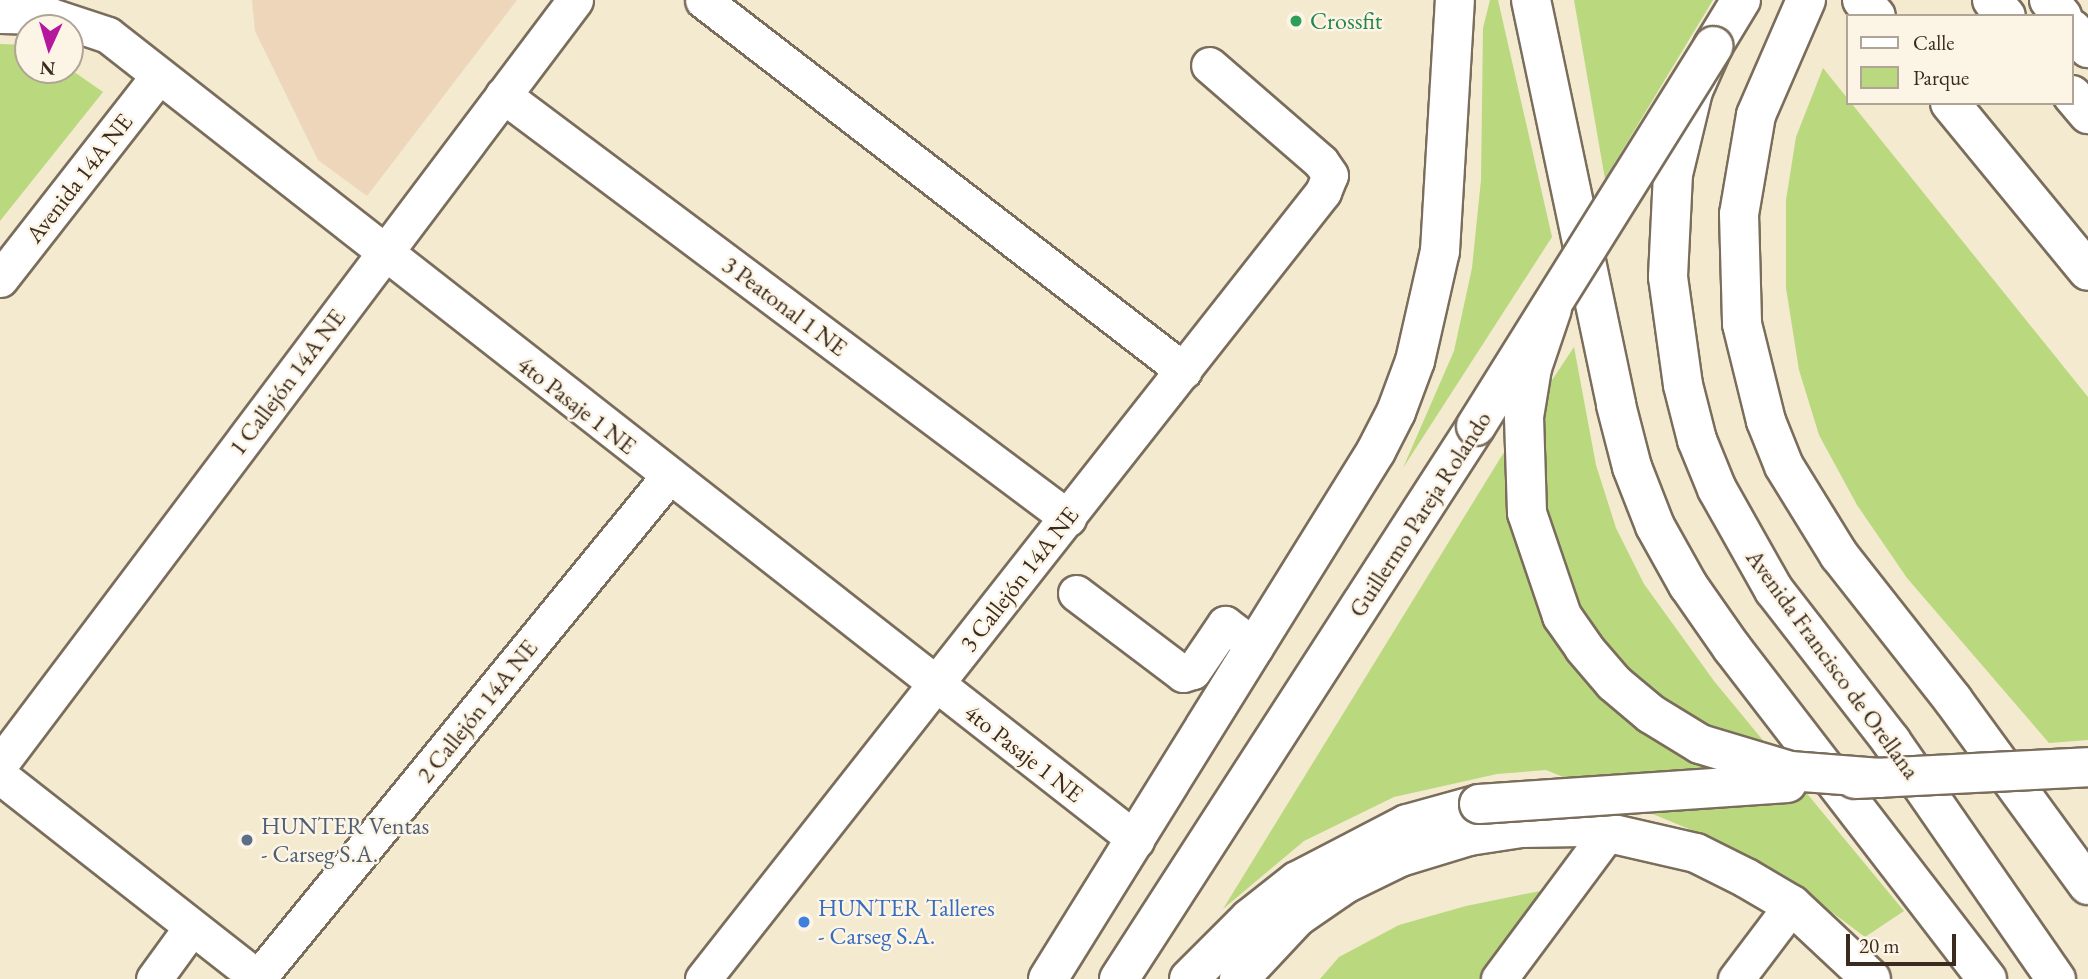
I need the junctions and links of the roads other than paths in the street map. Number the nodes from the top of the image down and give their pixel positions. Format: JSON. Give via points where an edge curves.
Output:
{"nodes":[{"id":1,"x":575,"y":0,"type":"edge"},
{"id":2,"x":703,"y":0,"type":"edge"},
{"id":3,"x":1455,"y":0,"type":"edge"},
{"id":4,"x":1531,"y":0,"type":"edge"},
{"id":5,"x":1741,"y":0,"type":"edge"},
{"id":6,"x":1806,"y":0,"type":"edge"},
{"id":7,"x":1862,"y":0,"type":"edge"},
{"id":8,"x":1992,"y":0,"type":"edge"},
{"id":9,"x":2049,"y":0,"type":"edge"},
{"id":10,"x":1874,"y":14,"type":"edge"},
{"id":11,"x":2004,"y":14,"type":"edge"},
{"id":12,"x":2060,"y":14,"type":"edge"},
{"id":13,"x":0,"y":15,"type":"edge"},
{"id":14,"x":2074,"y":31,"type":"edge"},
{"id":15,"x":1713,"y":46,"type":"junction"},
{"id":16,"x":2088,"y":48,"type":"edge"},
{"id":17,"x":1209,"y":65,"type":"dead end"},
{"id":18,"x":158,"y":77,"type":"junction"},
{"id":19,"x":503,"y":95,"type":"junction"},
{"id":20,"x":2074,"y":97,"type":"edge"},
{"id":21,"x":1952,"y":105,"type":"edge"},
{"id":22,"x":2088,"y":114,"type":"edge"},
{"id":23,"x":384,"y":253,"type":"junction"},
{"id":24,"x":2088,"y":271,"type":"edge"},
{"id":25,"x":0,"y":279,"type":"edge"},
{"id":26,"x":1552,"y":309,"type":"junction"},
{"id":27,"x":1184,"y":371,"type":"junction"},
{"id":28,"x":669,"y":476,"type":"junction"},
{"id":29,"x":1068,"y":518,"type":"junction"},
{"id":30,"x":1076,"y":593,"type":"dead end"},
{"id":31,"x":1255,"y":647,"type":"junction"},
{"id":32,"x":936,"y":685,"type":"junction"},
{"id":33,"x":0,"y":764,"type":"edge"},
{"id":34,"x":2088,"y":767,"type":"edge"},
{"id":35,"x":0,"y":776,"type":"edge"},
{"id":36,"x":1880,"y":778,"type":"junction"},
{"id":37,"x":1609,"y":831,"type":"junction"},
{"id":38,"x":1136,"y":840,"type":"junction"},
{"id":39,"x":2088,"y":885,"type":"edge"},
{"id":40,"x":1792,"y":905,"type":"junction"},
{"id":41,"x":191,"y":928,"type":"junction"},
{"id":42,"x":154,"y":979,"type":"edge"},
{"id":43,"x":258,"y":979,"type":"edge"},
{"id":44,"x":703,"y":979,"type":"edge"},
{"id":45,"x":1048,"y":979,"type":"edge"},
{"id":46,"x":1119,"y":979,"type":"edge"},
{"id":47,"x":1189,"y":979,"type":"edge"},
{"id":48,"x":1239,"y":979,"type":"edge"},
{"id":49,"x":1499,"y":979,"type":"edge"},
{"id":50,"x":1736,"y":979,"type":"edge"},
{"id":51,"x":1871,"y":979,"type":"edge"},
{"id":52,"x":1987,"y":979,"type":"edge"},
{"id":53,"x":2056,"y":979,"type":"edge"}],
"edges":[{"from":1,"to":19,"type":"street","name":"1 Callejón 14A NE"},
{"from":2,"to":27,"type":"street"},
{"from":3,"to":31,"type":"main road","via":[[1440,251],[1415,361],[1376,451]]},
{"from":4,"to":52,"type":"main road","via":[[1616,405],[1632,467],[1655,526],[1688,585],[1732,648]]},
{"from":5,"to":15,"type":"main road","name":"Avenida Francisco de Orellana"},
{"from":6,"to":39,"type":"main road","via":[[1756,115],[1746,164],[1738,276],[1747,346],[1766,421],[1784,466],[1839,555],[1953,700]]},
{"from":7,"to":10,"type":"main road"},
{"from":8,"to":11,"type":"main road"},
{"from":9,"to":12,"type":"main road"},
{"from":13,"to":18,"type":"street","name":"4to Pasaje 1 NE","via":[[51,16],[108,35]]},
{"from":14,"to":16,"type":"main road"},
{"from":15,"to":26,"type":"main road","name":"Guillermo Pareja Rolando","bridge":true},
{"from":15,"to":53,"type":"main road","name":"Avenida Francisco de Orellana","bridge":true,"via":[[1681,129],[1668,277],[1683,385],[1707,465],[1747,548],[1810,640],[1891,741]]},
{"from":17,"to":27,"type":"street","name":"3 Callejón 14A NE","via":[[1321,162],[1330,175],[1323,192]]},
{"from":18,"to":23,"type":"street","name":"4to Pasaje 1 NE"},
{"from":18,"to":25,"type":"street","name":"Avenida 14A NE"},
{"from":19,"to":23,"type":"street","name":"1 Callejón 14A NE"},
{"from":19,"to":29,"type":"street","name":"3 Peatonal 1 NE"},
{"from":20,"to":22,"type":"main road"},
{"from":21,"to":24,"type":"main road"},
{"from":23,"to":28,"type":"street","name":"4to Pasaje 1 NE"},
{"from":23,"to":33,"type":"street","name":"1 Callejón 14A NE"},
{"from":26,"to":36,"type":"main road","bridge":true,"via":[[1532,368],[1524,417],[1528,513],[1562,616],[1584,648],[1615,684],[1651,714],[1700,744],[1790,771]]},
{"from":26,"to":46,"type":"main road","name":"Guillermo Pareja Rolando","bridge":true},
{"from":27,"to":29,"type":"street","name":"3 Callejón 14A NE"},
{"from":28,"to":32,"type":"street","name":"4to Pasaje 1 NE"},
{"from":28,"to":43,"type":"street","name":"2 Callejón 14A NE"},
{"from":29,"to":32,"type":"street","name":"3 Callejón 14A NE"},
{"from":30,"to":31,"type":"street","via":[[1183,674],[1193,671],[1225,624]]},
{"from":31,"to":38,"type":"main road"},
{"from":32,"to":38,"type":"street","name":"4to Pasaje 1 NE"},
{"from":32,"to":44,"type":"street","name":"3 Callejón 14A NE"},
{"from":34,"to":36,"type":"main road","bridge":true},
{"from":35,"to":41,"type":"street"},
{"from":36,"to":47,"type":"main road","bridge":true,"via":[[1591,793],[1479,804],[1408,824],[1297,881],[1248,919]]},
{"from":37,"to":40,"type":"main road","via":[[1696,853]]},
{"from":37,"to":48,"type":"main road","via":[[1521,828],[1469,836],[1400,856],[1345,884],[1297,917]]},
{"from":37,"to":49,"type":"street"},
{"from":38,"to":45,"type":"main road"},
{"from":40,"to":50,"type":"street"},
{"from":40,"to":51,"type":"main road"},
{"from":41,"to":42,"type":"street"},
{"from":41,"to":43,"type":"street"}]}
